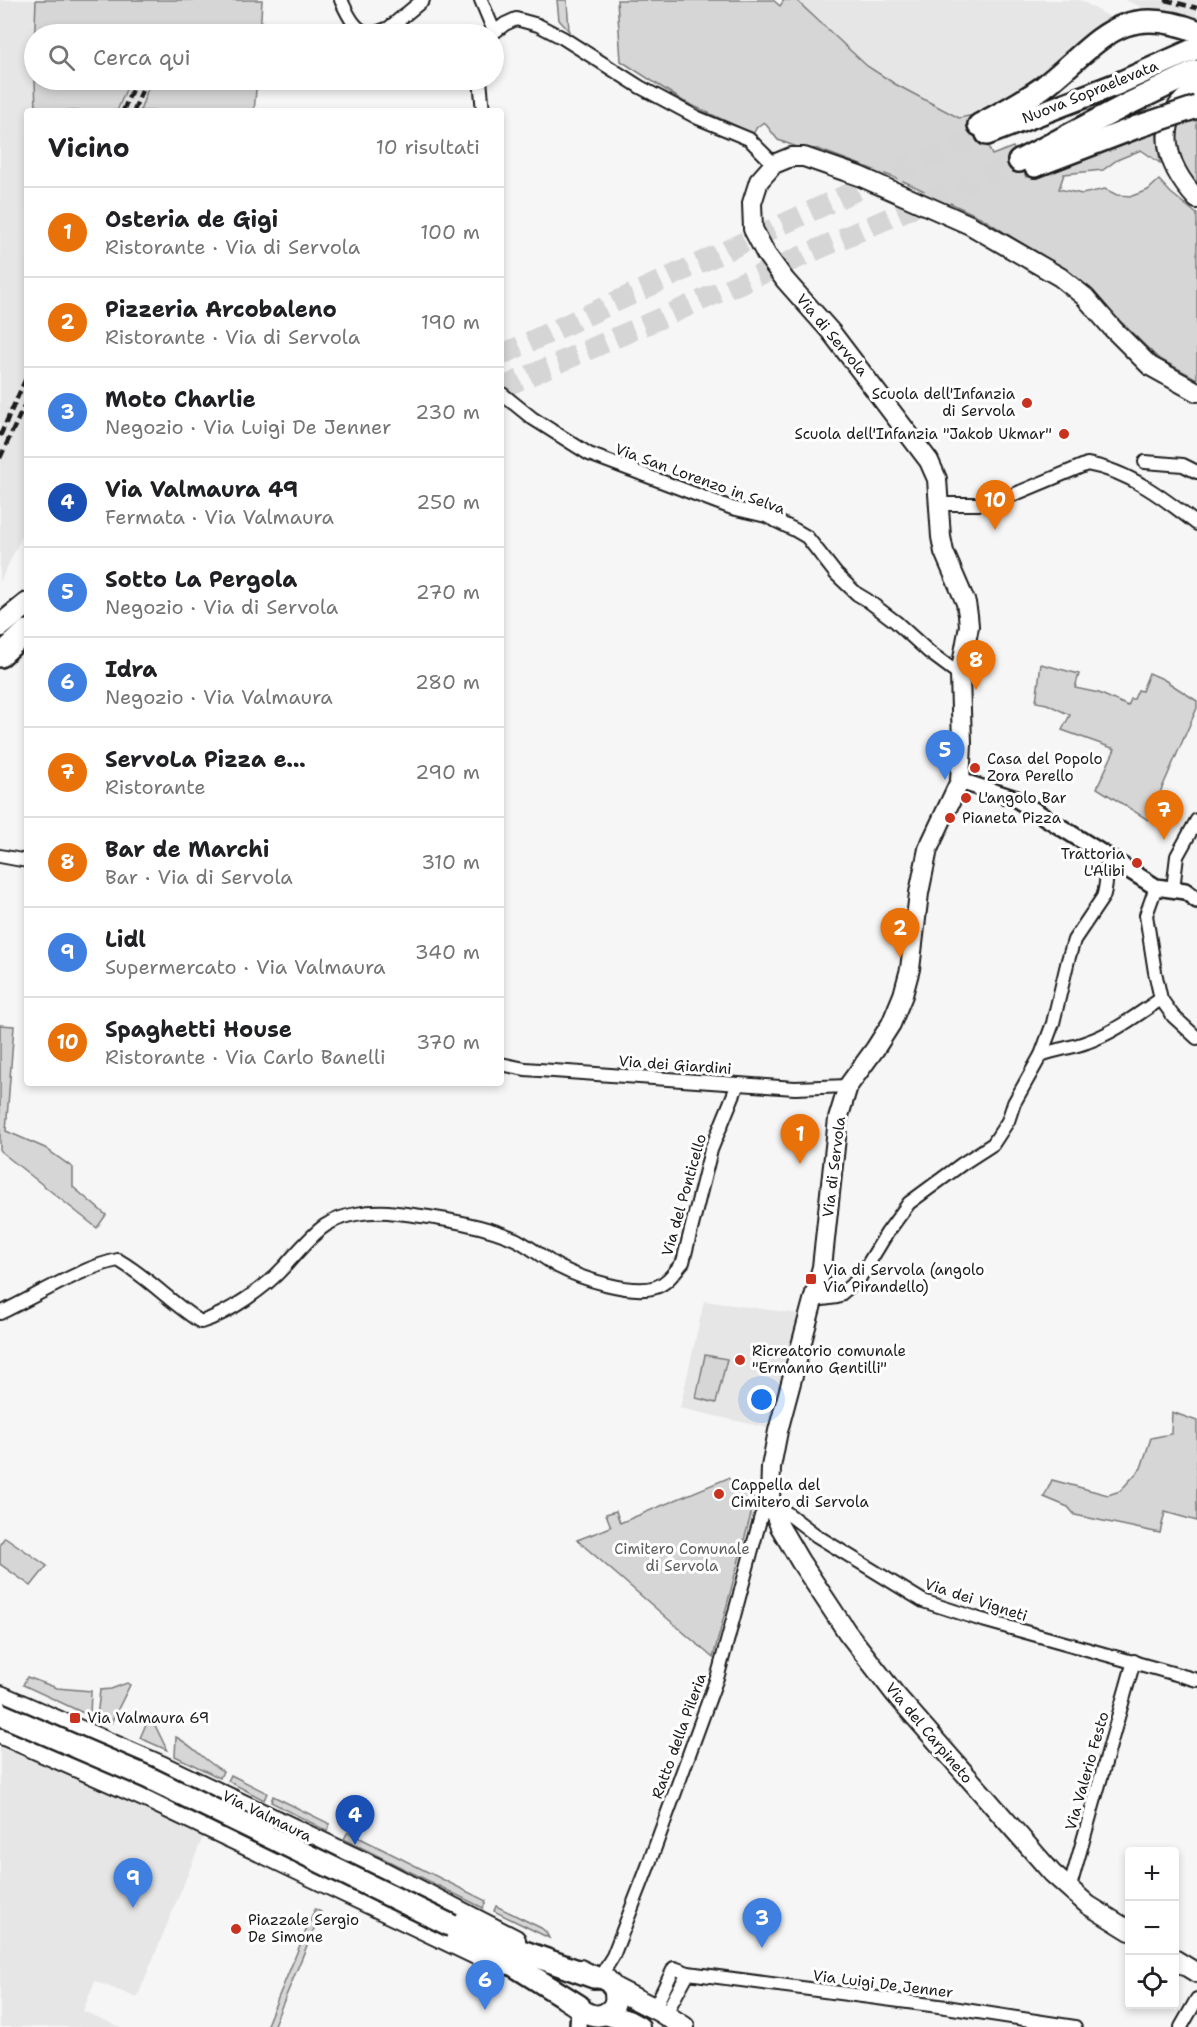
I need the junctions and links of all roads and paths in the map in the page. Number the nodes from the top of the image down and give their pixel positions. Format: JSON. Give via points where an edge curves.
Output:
{"nodes":[{"id":1,"x":340,"y":0,"type":"edge"},
{"id":2,"x":423,"y":0,"type":"edge"},
{"id":3,"x":481,"y":0,"type":"edge"},
{"id":4,"x":355,"y":24,"type":"edge"},
{"id":5,"x":394,"y":24,"type":"edge"},
{"id":6,"x":490,"y":24,"type":"edge"},
{"id":7,"x":504,"y":26,"type":"edge"},
{"id":8,"x":1197,"y":30,"type":"edge"},
{"id":9,"x":1197,"y":48,"type":"edge"},
{"id":10,"x":1197,"y":71,"type":"edge"},
{"id":11,"x":1197,"y":89,"type":"edge"},
{"id":12,"x":481,"y":90,"type":"edge"},
{"id":13,"x":1197,"y":107,"type":"edge"},
{"id":14,"x":483,"y":108,"type":"edge"},
{"id":15,"x":774,"y":164,"type":"junction"},
{"id":16,"x":1197,"y":199,"type":"edge"},
{"id":17,"x":1197,"y":392,"type":"edge"},
{"id":18,"x":504,"y":395,"type":"edge"},
{"id":19,"x":1145,"y":462,"type":"dead end"},
{"id":20,"x":1197,"y":472,"type":"edge"},
{"id":21,"x":939,"y":504,"type":"junction"},
{"id":22,"x":1197,"y":524,"type":"edge"},
{"id":23,"x":24,"y":606,"type":"edge"},
{"id":24,"x":0,"y":626,"type":"edge"},
{"id":25,"x":24,"y":634,"type":"edge"},
{"id":26,"x":0,"y":656,"type":"edge"},
{"id":27,"x":960,"y":675,"type":"junction"},
{"id":28,"x":960,"y":781,"type":"junction"},
{"id":29,"x":1197,"y":820,"type":"edge"},
{"id":30,"x":0,"y":856,"type":"edge"},
{"id":31,"x":1113,"y":858,"type":"junction"},
{"id":32,"x":24,"y":860,"type":"edge"},
{"id":33,"x":1156,"y":887,"type":"junction"},
{"id":34,"x":1173,"y":889,"type":"junction"},
{"id":35,"x":1197,"y":900,"type":"edge"},
{"id":36,"x":1161,"y":999,"type":"junction"},
{"id":37,"x":1197,"y":1038,"type":"edge"},
{"id":38,"x":1041,"y":1055,"type":"junction"},
{"id":39,"x":504,"y":1065,"type":"edge"},
{"id":40,"x":738,"y":1084,"type":"junction"},
{"id":41,"x":848,"y":1086,"type":"junction"},
{"id":42,"x":815,"y":1300,"type":"junction"},
{"id":43,"x":0,"y":1313,"type":"edge"},
{"id":44,"x":770,"y":1500,"type":"junction"},
{"id":45,"x":1134,"y":1661,"type":"junction"},
{"id":46,"x":1197,"y":1680,"type":"edge"},
{"id":47,"x":0,"y":1696,"type":"edge"},
{"id":48,"x":0,"y":1714,"type":"edge"},
{"id":49,"x":0,"y":1733,"type":"edge"},
{"id":50,"x":122,"y":1749,"type":"junction"},
{"id":51,"x":108,"y":1781,"type":"junction"},
{"id":52,"x":1068,"y":1890,"type":"junction"},
{"id":53,"x":452,"y":1926,"type":"junction"},
{"id":54,"x":1125,"y":1928,"type":"edge"},
{"id":55,"x":1179,"y":1962,"type":"edge"},
{"id":56,"x":688,"y":1973,"type":"junction"},
{"id":57,"x":1197,"y":1973,"type":"edge"},
{"id":58,"x":603,"y":1981,"type":"junction"},
{"id":59,"x":1197,"y":1999,"type":"edge"},
{"id":60,"x":659,"y":2012,"type":"junction"},
{"id":61,"x":578,"y":2016,"type":"edge"},
{"id":62,"x":596,"y":2019,"type":"edge"},
{"id":63,"x":639,"y":2027,"type":"edge"},
{"id":64,"x":684,"y":2027,"type":"edge"},
{"id":65,"x":1074,"y":2027,"type":"edge"},
{"id":66,"x":1181,"y":2027,"type":"edge"}],
"edges":[{"from":1,"to":4,"type":"street"},
{"from":2,"to":5,"type":"street"},
{"from":3,"to":6,"type":"street"},
{"from":7,"to":15,"type":"street","via":[[516,19],[538,25],[640,87],[698,118],[749,139]]},
{"from":8,"to":9,"type":"highway","name":"Nuova Sopraelevata","via":[[1150,18],[1120,26],[981,130],[1117,84]]},
{"from":10,"to":13,"type":"highway","name":"Nuova Sopraelevata","bridge":true,"via":[[1126,105],[1021,166]]},
{"from":11,"to":16,"type":"main road","via":[[1176,108],[1167,143],[1178,176]]},
{"from":12,"to":14,"type":"street"},
{"from":15,"to":17,"type":"main road","via":[[790,157],[804,157],[859,176],[970,225],[1060,277],[1085,297],[1150,366]]},
{"from":15,"to":21,"type":"main road","name":"Via di Servola","via":[[759,181],[752,203],[753,229],[785,280],[831,332],[923,451],[938,479]]},
{"from":18,"to":27,"type":"street","name":"Via San Lorenzo in Selva","via":[[589,454],[732,508],[766,516],[807,537],[857,594]]},
{"from":19,"to":20,"type":"street","via":[[1183,465]]},
{"from":21,"to":22,"type":"street","via":[[996,502],[1088,464],[1101,466],[1154,491]]},
{"from":21,"to":27,"type":"main road","name":"Via di Servola","via":[[945,552],[969,615]]},
{"from":23,"to":24,"type":"highway"},
{"from":25,"to":26,"type":"highway"},
{"from":27,"to":28,"type":"main road","name":"Via di Servola"},
{"from":28,"to":31,"type":"street","via":[[1016,800]]},
{"from":28,"to":41,"type":"main road","name":"Via di Servola","via":[[928,849],[903,995],[881,1041]]},
{"from":29,"to":34,"type":"street","via":[[1177,856]]},
{"from":30,"to":32,"type":"street"},
{"from":31,"to":33,"type":"street"},
{"from":31,"to":38,"type":"street","via":[[1106,873],[1103,897],[1074,940]]},
{"from":33,"to":34,"type":"street"},
{"from":33,"to":36,"type":"street","via":[[1146,915]]},
{"from":34,"to":35,"type":"street","via":[[1185,891]]},
{"from":36,"to":37,"type":"street"},
{"from":36,"to":38,"type":"street","via":[[1090,1041]]},
{"from":38,"to":42,"type":"street","via":[[993,1144],[909,1203],[858,1279],[837,1297]]},
{"from":39,"to":40,"type":"street","name":"Via dei Giardini"},
{"from":40,"to":41,"type":"street","name":"Via dei Giardini"},
{"from":40,"to":43,"type":"street","name":"Via del Ponticello","via":[[711,1150],[682,1262],[671,1277],[656,1287],[630,1288],[582,1278],[517,1240],[456,1222],[365,1212],[325,1225],[266,1284],[201,1322],[118,1260]]},
{"from":41,"to":42,"type":"main road","name":"Via di Servola","via":[[838,1119]]},
{"from":42,"to":44,"type":"main road","name":"Via di Servola","via":[[778,1431]]},
{"from":44,"to":45,"type":"street","name":"Via dei Vigneti","via":[[817,1536],[923,1601]]},
{"from":44,"to":52,"type":"main road","name":"Via del Carpineto","via":[[780,1527],[847,1632],[930,1735]]},
{"from":44,"to":58,"type":"street","name":"Ratto della Pileria","via":[[761,1516],[718,1675]]},
{"from":45,"to":46,"type":"street","name":"Via dei Vigneti"},
{"from":45,"to":52,"type":"street","name":"Via Valerio Festo"},
{"from":47,"to":50,"type":"main road","name":"Via Valmaura"},
{"from":48,"to":53,"type":"highway","bridge":true,"via":[[147,1777]]},
{"from":49,"to":51,"type":"main road"},
{"from":50,"to":51,"type":"street","via":[[109,1755],[105,1763]]},
{"from":50,"to":58,"type":"main road","name":"Via Valmaura"},
{"from":51,"to":61,"type":"main road","via":[[464,1947]]},
{"from":52,"to":54,"type":"main road","name":"Via del Carpineto"},
{"from":53,"to":58,"type":"highway"},
{"from":53,"to":61,"type":"highway"},
{"from":55,"to":57,"type":"main road"},
{"from":56,"to":60,"type":"street"},
{"from":56,"to":60,"type":"street","name":"Via Luigi De Jenner","via":[[675,1968]]},
{"from":56,"to":65,"type":"street","name":"Via Luigi De Jenner"},
{"from":58,"to":60,"type":"main road","name":"Via Valmaura"},
{"from":58,"to":61,"type":"main road","via":[[583,1982],[579,1987]]},
{"from":58,"to":62,"type":"main road","via":[[616,2001]]},
{"from":59,"to":66,"type":"street"},
{"from":60,"to":64,"type":"main road","name":"Via Valmaura"},
{"from":61,"to":62,"type":"main road"},
{"from":62,"to":63,"type":"main road","via":[[628,2021]]}]}
